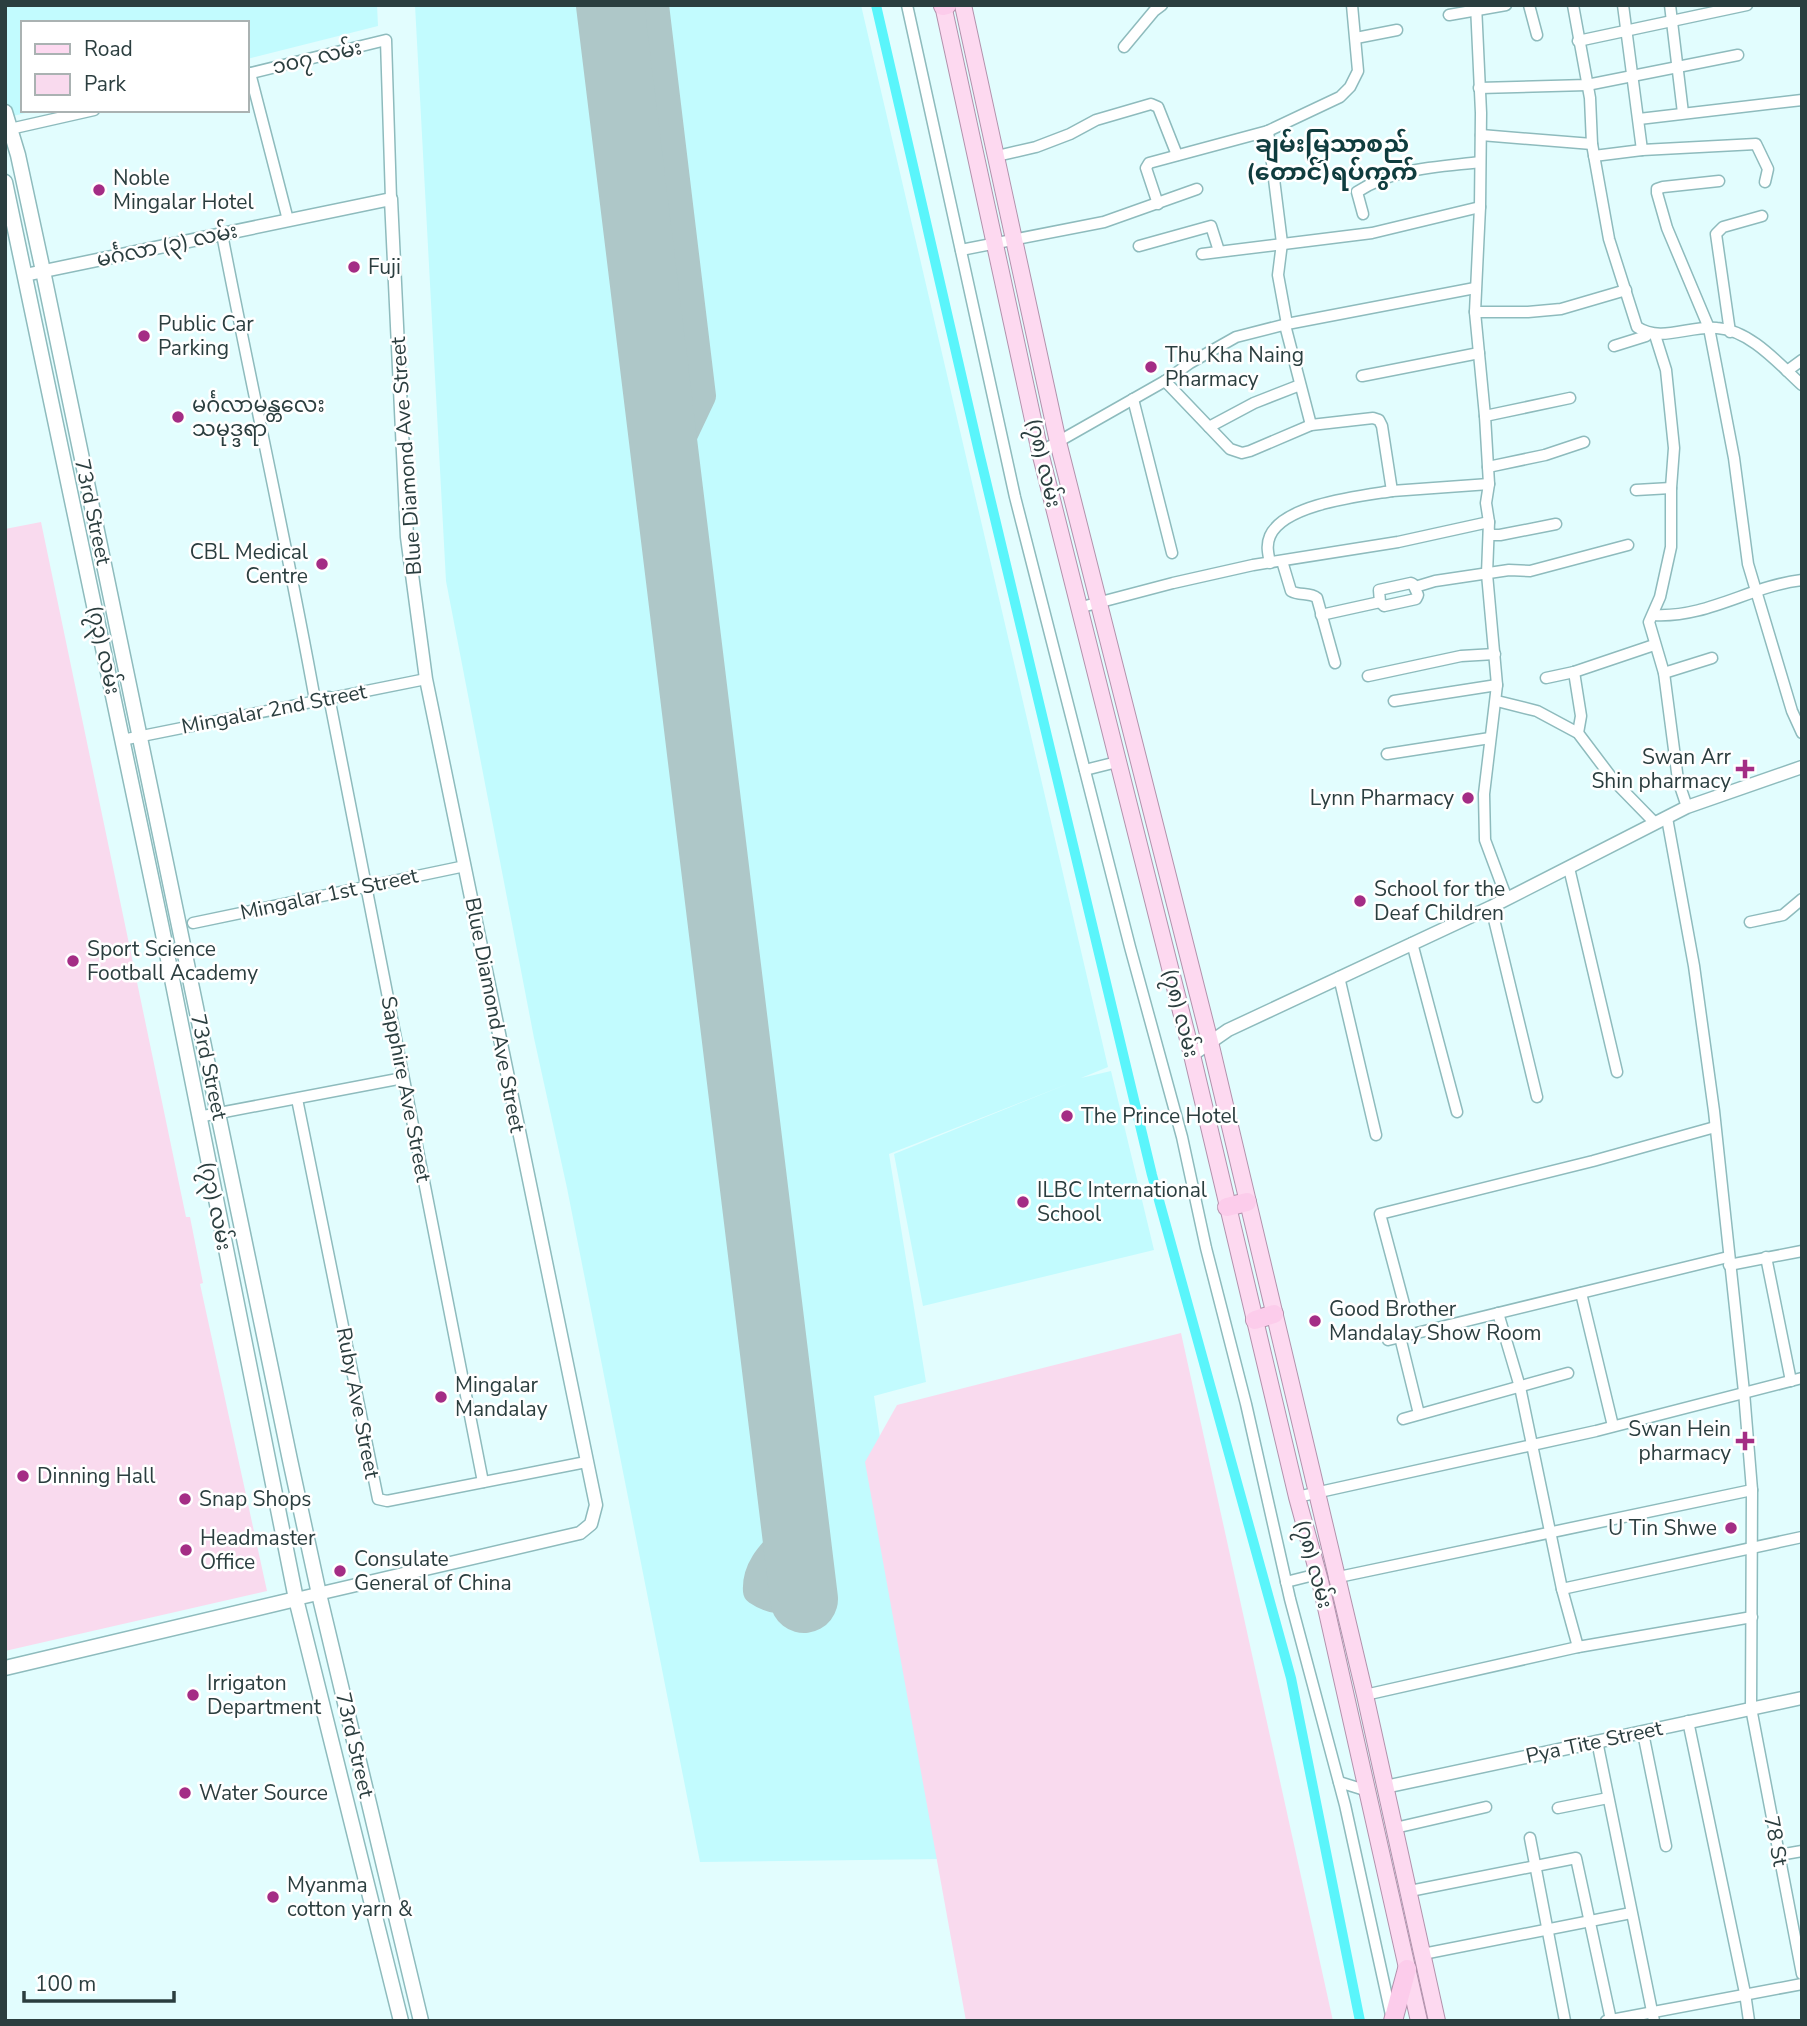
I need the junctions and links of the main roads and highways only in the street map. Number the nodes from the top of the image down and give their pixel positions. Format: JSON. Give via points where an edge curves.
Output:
{"nodes":[{"id":1,"x":944,"y":5,"type":"edge"},
{"id":2,"x":963,"y":5,"type":"edge"},
{"id":3,"x":5,"y":112,"type":"edge"},
{"id":4,"x":8,"y":130,"type":"edge"},
{"id":5,"x":5,"y":182,"type":"edge"},
{"id":6,"x":1247,"y":1202,"type":"junction"},
{"id":7,"x":1227,"y":1208,"type":"junction"},
{"id":8,"x":1274,"y":1314,"type":"junction"},
{"id":9,"x":1255,"y":1320,"type":"junction"},
{"id":10,"x":290,"y":1460,"type":"junction"},
{"id":11,"x":268,"y":1464,"type":"junction"},
{"id":12,"x":296,"y":1599,"type":"junction"},
{"id":13,"x":5,"y":1668,"type":"edge"},
{"id":14,"x":1407,"y":1969,"type":"junction"},
{"id":15,"x":401,"y":2021,"type":"edge"},
{"id":16,"x":421,"y":2021,"type":"edge"},
{"id":17,"x":1393,"y":2021,"type":"edge"},
{"id":18,"x":1419,"y":2021,"type":"edge"},
{"id":19,"x":1437,"y":2021,"type":"edge"}],
"edges":[{"from":1,"to":7,"type":"main road","name":"(၇၈) လမ်း","via":[[1040,452]]},
{"from":2,"to":6,"type":"main road","name":"(၇၈) လမ်း","via":[[1058,442]]},
{"from":3,"to":4,"type":"main road","name":"73rd Street"},
{"from":4,"to":10,"type":"main road","name":"73rd Street","via":[[18,155],[43,271]]},
{"from":5,"to":11,"type":"main road","name":"(၇၃) လမ်း"},
{"from":6,"to":7,"type":"highway"},
{"from":6,"to":8,"type":"main road","name":"(၇၈) လမ်း"},
{"from":7,"to":9,"type":"main road","name":"(၇၈) လမ်း"},
{"from":8,"to":9,"type":"highway"},
{"from":8,"to":19,"type":"main road","name":"(၇၈) လမ်း"},
{"from":9,"to":14,"type":"main road","name":"(၇၈) လမ်း"},
{"from":10,"to":11,"type":"main road"},
{"from":10,"to":16,"type":"main road","name":"73rd Street"},
{"from":11,"to":12,"type":"main road","name":"(၇၃) လမ်း"},
{"from":12,"to":13,"type":"main road"},
{"from":12,"to":15,"type":"main road","name":"(၇၃) လမ်း"},
{"from":14,"to":17,"type":"highway"},
{"from":14,"to":18,"type":"main road","name":"(၇၈) လမ်း"}]}
